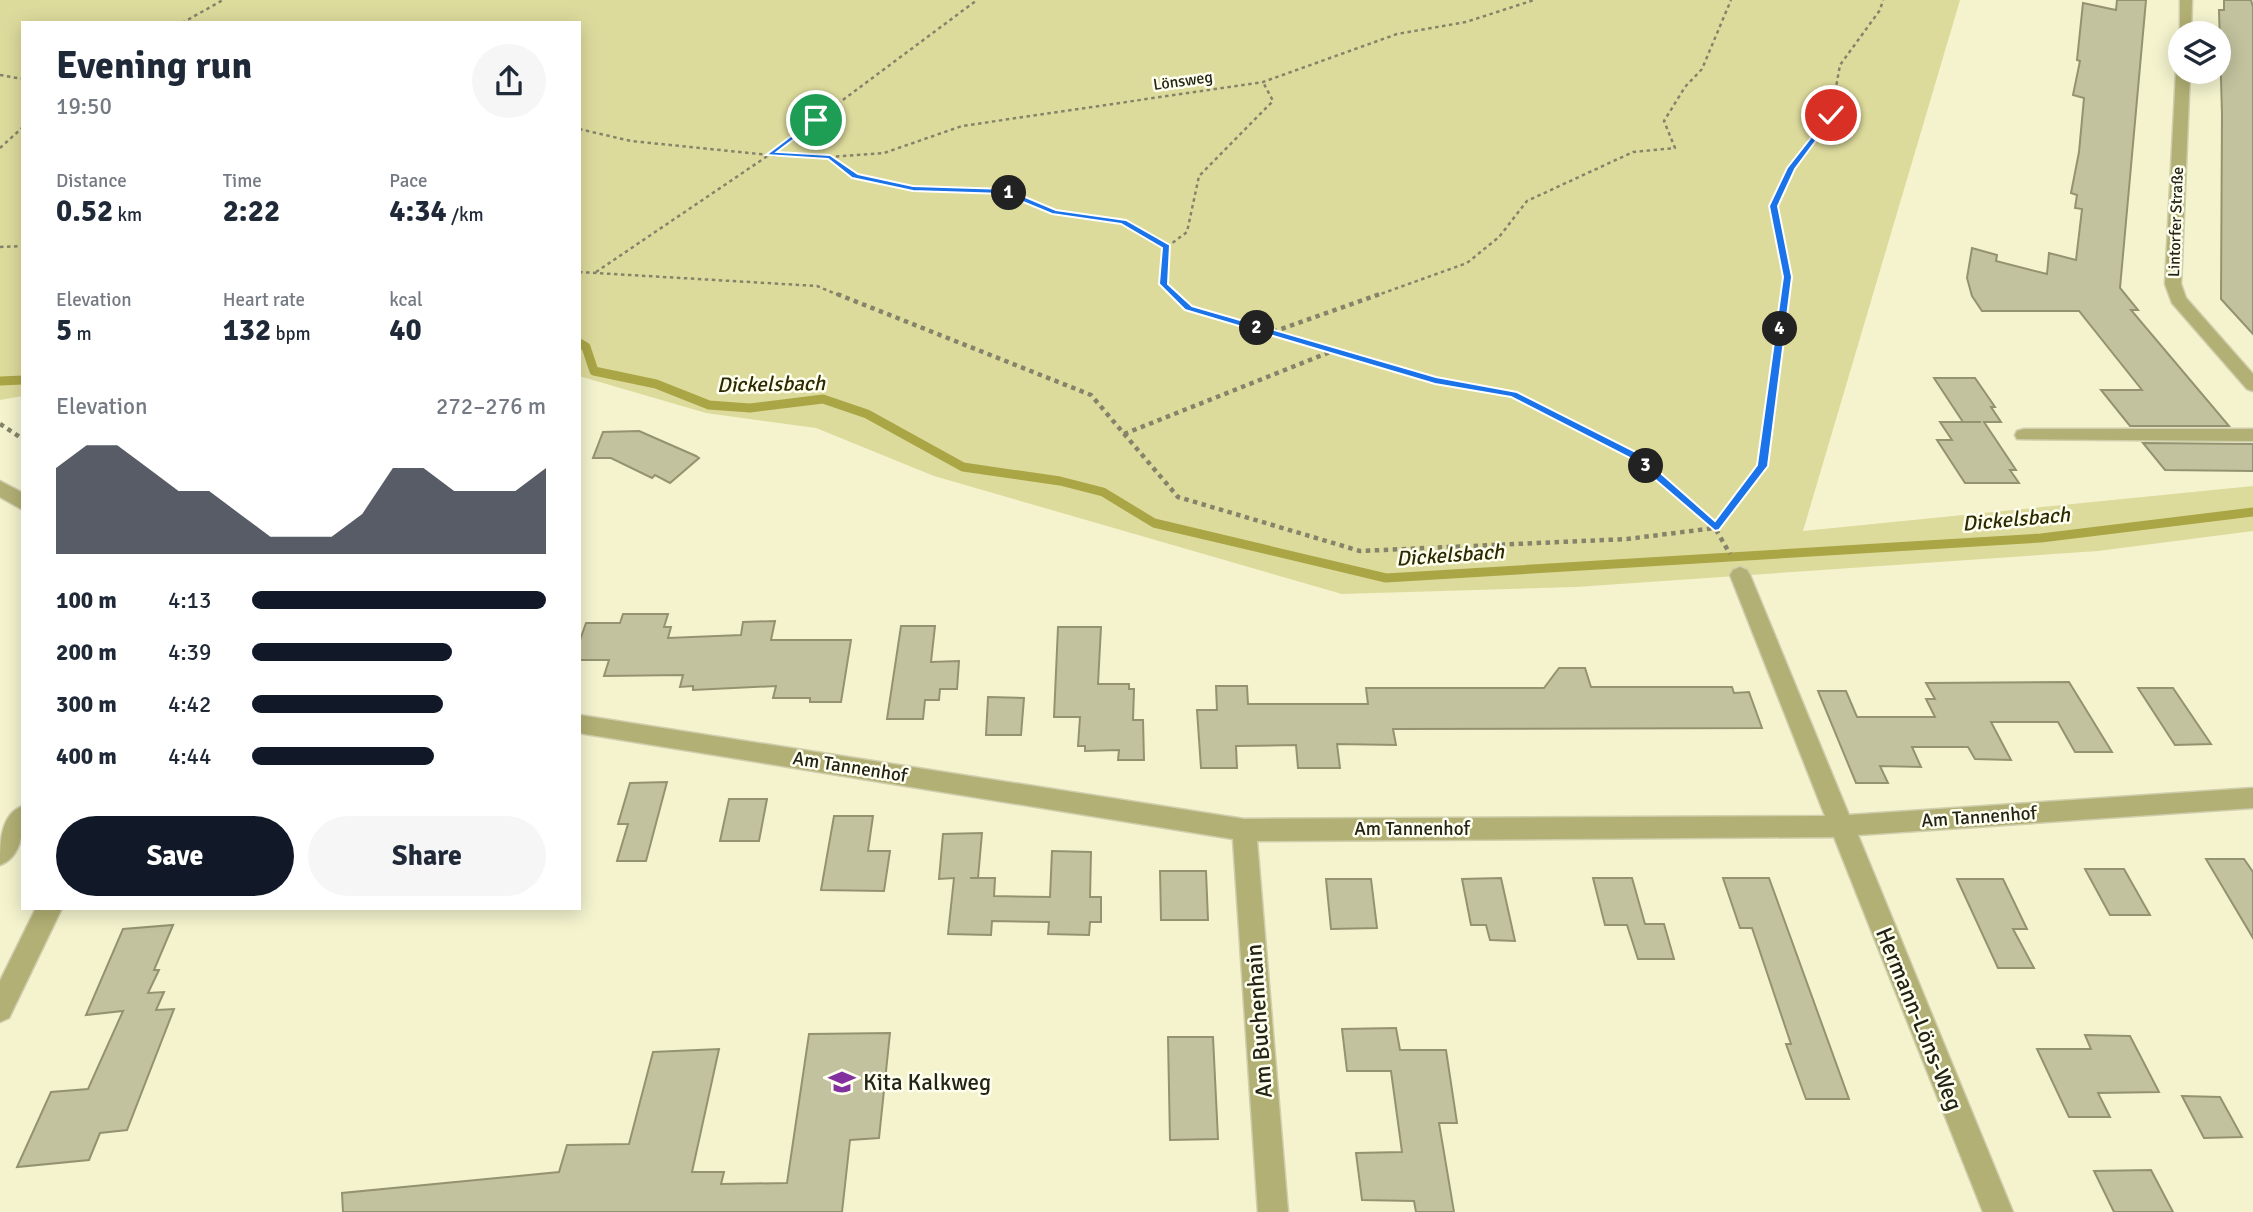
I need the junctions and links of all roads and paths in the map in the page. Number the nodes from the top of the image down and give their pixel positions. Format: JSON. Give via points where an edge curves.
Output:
{"nodes":[{"id":1,"x":223,"y":0,"type":"edge"},
{"id":2,"x":977,"y":0,"type":"edge"},
{"id":3,"x":1534,"y":0,"type":"edge"},
{"id":4,"x":1731,"y":0,"type":"edge"},
{"id":5,"x":1883,"y":0,"type":"edge"},
{"id":6,"x":2186,"y":0,"type":"edge"},
{"id":7,"x":186,"y":21,"type":"edge"},
{"id":8,"x":2185,"y":21,"type":"edge"},
{"id":9,"x":0,"y":75,"type":"edge"},
{"id":10,"x":21,"y":79,"type":"edge"},
{"id":11,"x":1263,"y":82,"type":"junction"},
{"id":12,"x":2182,"y":84,"type":"edge"},
{"id":13,"x":21,"y":129,"type":"edge"},
{"id":14,"x":581,"y":129,"type":"edge"},
{"id":15,"x":0,"y":148,"type":"edge"},
{"id":16,"x":769,"y":155,"type":"junction"},
{"id":17,"x":830,"y":157,"type":"junction"},
{"id":18,"x":21,"y":246,"type":"edge"},
{"id":19,"x":0,"y":247,"type":"edge"},
{"id":20,"x":1167,"y":247,"type":"junction"},
{"id":21,"x":581,"y":272,"type":"edge"},
{"id":22,"x":595,"y":273,"type":"junction"},
{"id":23,"x":1272,"y":332,"type":"junction"},
{"id":24,"x":1336,"y":350,"type":"junction"},
{"id":25,"x":2253,"y":385,"type":"edge"},
{"id":26,"x":0,"y":424,"type":"edge"},
{"id":27,"x":1124,"y":434,"type":"junction"},
{"id":28,"x":2025,"y":435,"type":"dead end"},
{"id":29,"x":2253,"y":435,"type":"edge"},
{"id":30,"x":21,"y":438,"type":"edge"},
{"id":31,"x":0,"y":488,"type":"edge"},
{"id":32,"x":21,"y":502,"type":"edge"},
{"id":33,"x":1715,"y":527,"type":"junction"},
{"id":34,"x":1724,"y":542,"type":"dead end"},
{"id":35,"x":1740,"y":575,"type":"dead end"},
{"id":36,"x":581,"y":724,"type":"edge"},
{"id":37,"x":2253,"y":798,"type":"edge"},
{"id":38,"x":21,"y":819,"type":"edge"},
{"id":39,"x":1840,"y":826,"type":"junction"},
{"id":40,"x":1244,"y":830,"type":"junction"},
{"id":41,"x":0,"y":854,"type":"edge"},
{"id":42,"x":48,"y":910,"type":"edge"},
{"id":43,"x":0,"y":1009,"type":"edge"},
{"id":44,"x":1273,"y":1212,"type":"edge"},
{"id":45,"x":1998,"y":1212,"type":"edge"}],
"edges":[{"from":1,"to":7,"type":"path"},
{"from":2,"to":16,"type":"path"},
{"from":3,"to":11,"type":"path","name":"Lönsweg","via":[[1466,22],[1397,34]]},
{"from":4,"to":23,"type":"path","via":[[1702,69],[1664,121],[1675,148],[1633,152],[1527,201],[1499,237],[1467,263]]},
{"from":5,"to":33,"type":"path","via":[[1840,65],[1831,115],[1791,168],[1773,206],[1788,277],[1762,466]]},
{"from":6,"to":8,"type":"street"},
{"from":9,"to":10,"type":"path"},
{"from":11,"to":17,"type":"path","name":"Lönsweg","via":[[962,126],[884,153]]},
{"from":11,"to":20,"type":"path","via":[[1273,101],[1199,176],[1187,232]]},
{"from":12,"to":25,"type":"street","name":"Lintorfer Straße","via":[[2173,284],[2178,299]]},
{"from":13,"to":15,"type":"path"},
{"from":14,"to":16,"type":"path","name":"Lönsweg","via":[[631,141]]},
{"from":16,"to":17,"type":"path","name":"Lönsweg"},
{"from":16,"to":22,"type":"path"},
{"from":17,"to":20,"type":"path","via":[[855,176],[913,189],[1006,192],[1055,212],[1123,222]]},
{"from":18,"to":19,"type":"path"},
{"from":20,"to":23,"type":"path","via":[[1164,284],[1188,308]]},
{"from":21,"to":22,"type":"path"},
{"from":22,"to":27,"type":"path","via":[[817,286],[1091,395]]},
{"from":23,"to":24,"type":"path"},
{"from":24,"to":27,"type":"path"},
{"from":24,"to":33,"type":"path","via":[[1435,380],[1513,394],[1634,455]]},
{"from":26,"to":30,"type":"path"},
{"from":27,"to":33,"type":"path","via":[[1178,497],[1360,551],[1627,539]]},
{"from":28,"to":29,"type":"street"},
{"from":31,"to":32,"type":"street"},
{"from":33,"to":34,"type":"path"},
{"from":35,"to":39,"type":"street","name":"Hermann-Löns-Weg"},
{"from":36,"to":40,"type":"street","name":"Am Tannenhof"},
{"from":37,"to":39,"type":"street","name":"Am Tannenhof"},
{"from":38,"to":41,"type":"street"},
{"from":39,"to":40,"type":"street","name":"Am Tannenhof"},
{"from":39,"to":45,"type":"street","name":"Hermann-Löns-Weg"},
{"from":40,"to":44,"type":"street","name":"Am Buchenhain"},
{"from":42,"to":43,"type":"street"}]}
